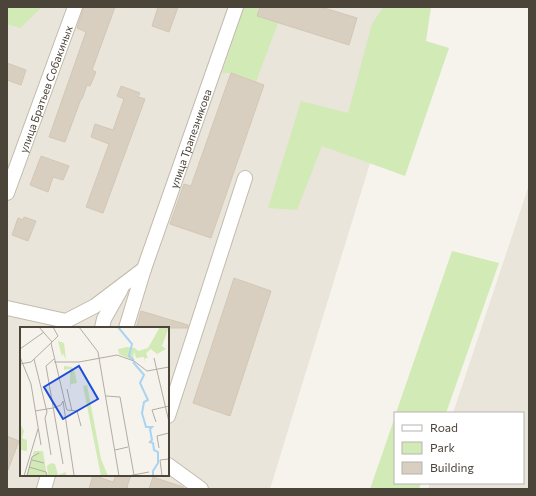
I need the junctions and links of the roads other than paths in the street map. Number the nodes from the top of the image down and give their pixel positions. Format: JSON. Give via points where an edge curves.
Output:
{"nodes":[{"id":1,"x":74,"y":7,"type":"edge"},
{"id":2,"x":236,"y":7,"type":"edge"},
{"id":3,"x":246,"y":178,"type":"dead end"},
{"id":4,"x":7,"y":193,"type":"edge"},
{"id":5,"x":144,"y":269,"type":"junction"},
{"id":6,"x":123,"y":285,"type":"junction"},
{"id":7,"x":7,"y":308,"type":"edge"},
{"id":8,"x":71,"y":324,"type":"edge"},
{"id":9,"x":102,"y":327,"type":"edge"},
{"id":10,"x":126,"y":327,"type":"edge"},
{"id":11,"x":169,"y":413,"type":"edge"},
{"id":12,"x":169,"y":466,"type":"edge"},
{"id":13,"x":48,"y":476,"type":"edge"},
{"id":14,"x":44,"y":489,"type":"edge"},
{"id":15,"x":201,"y":489,"type":"edge"}],
"edges":[{"from":1,"to":4,"type":"street","name":"улица Братьев Собакиных"},
{"from":2,"to":5,"type":"street","name":"улица Трапезникова"},
{"from":3,"to":11,"type":"street"},
{"from":5,"to":6,"type":"street"},
{"from":5,"to":10,"type":"street","name":"улица Трапезникова"},
{"from":6,"to":8,"type":"street"},
{"from":6,"to":9,"type":"street"},
{"from":7,"to":8,"type":"street"},
{"from":12,"to":15,"type":"street"},
{"from":13,"to":14,"type":"street"}]}
